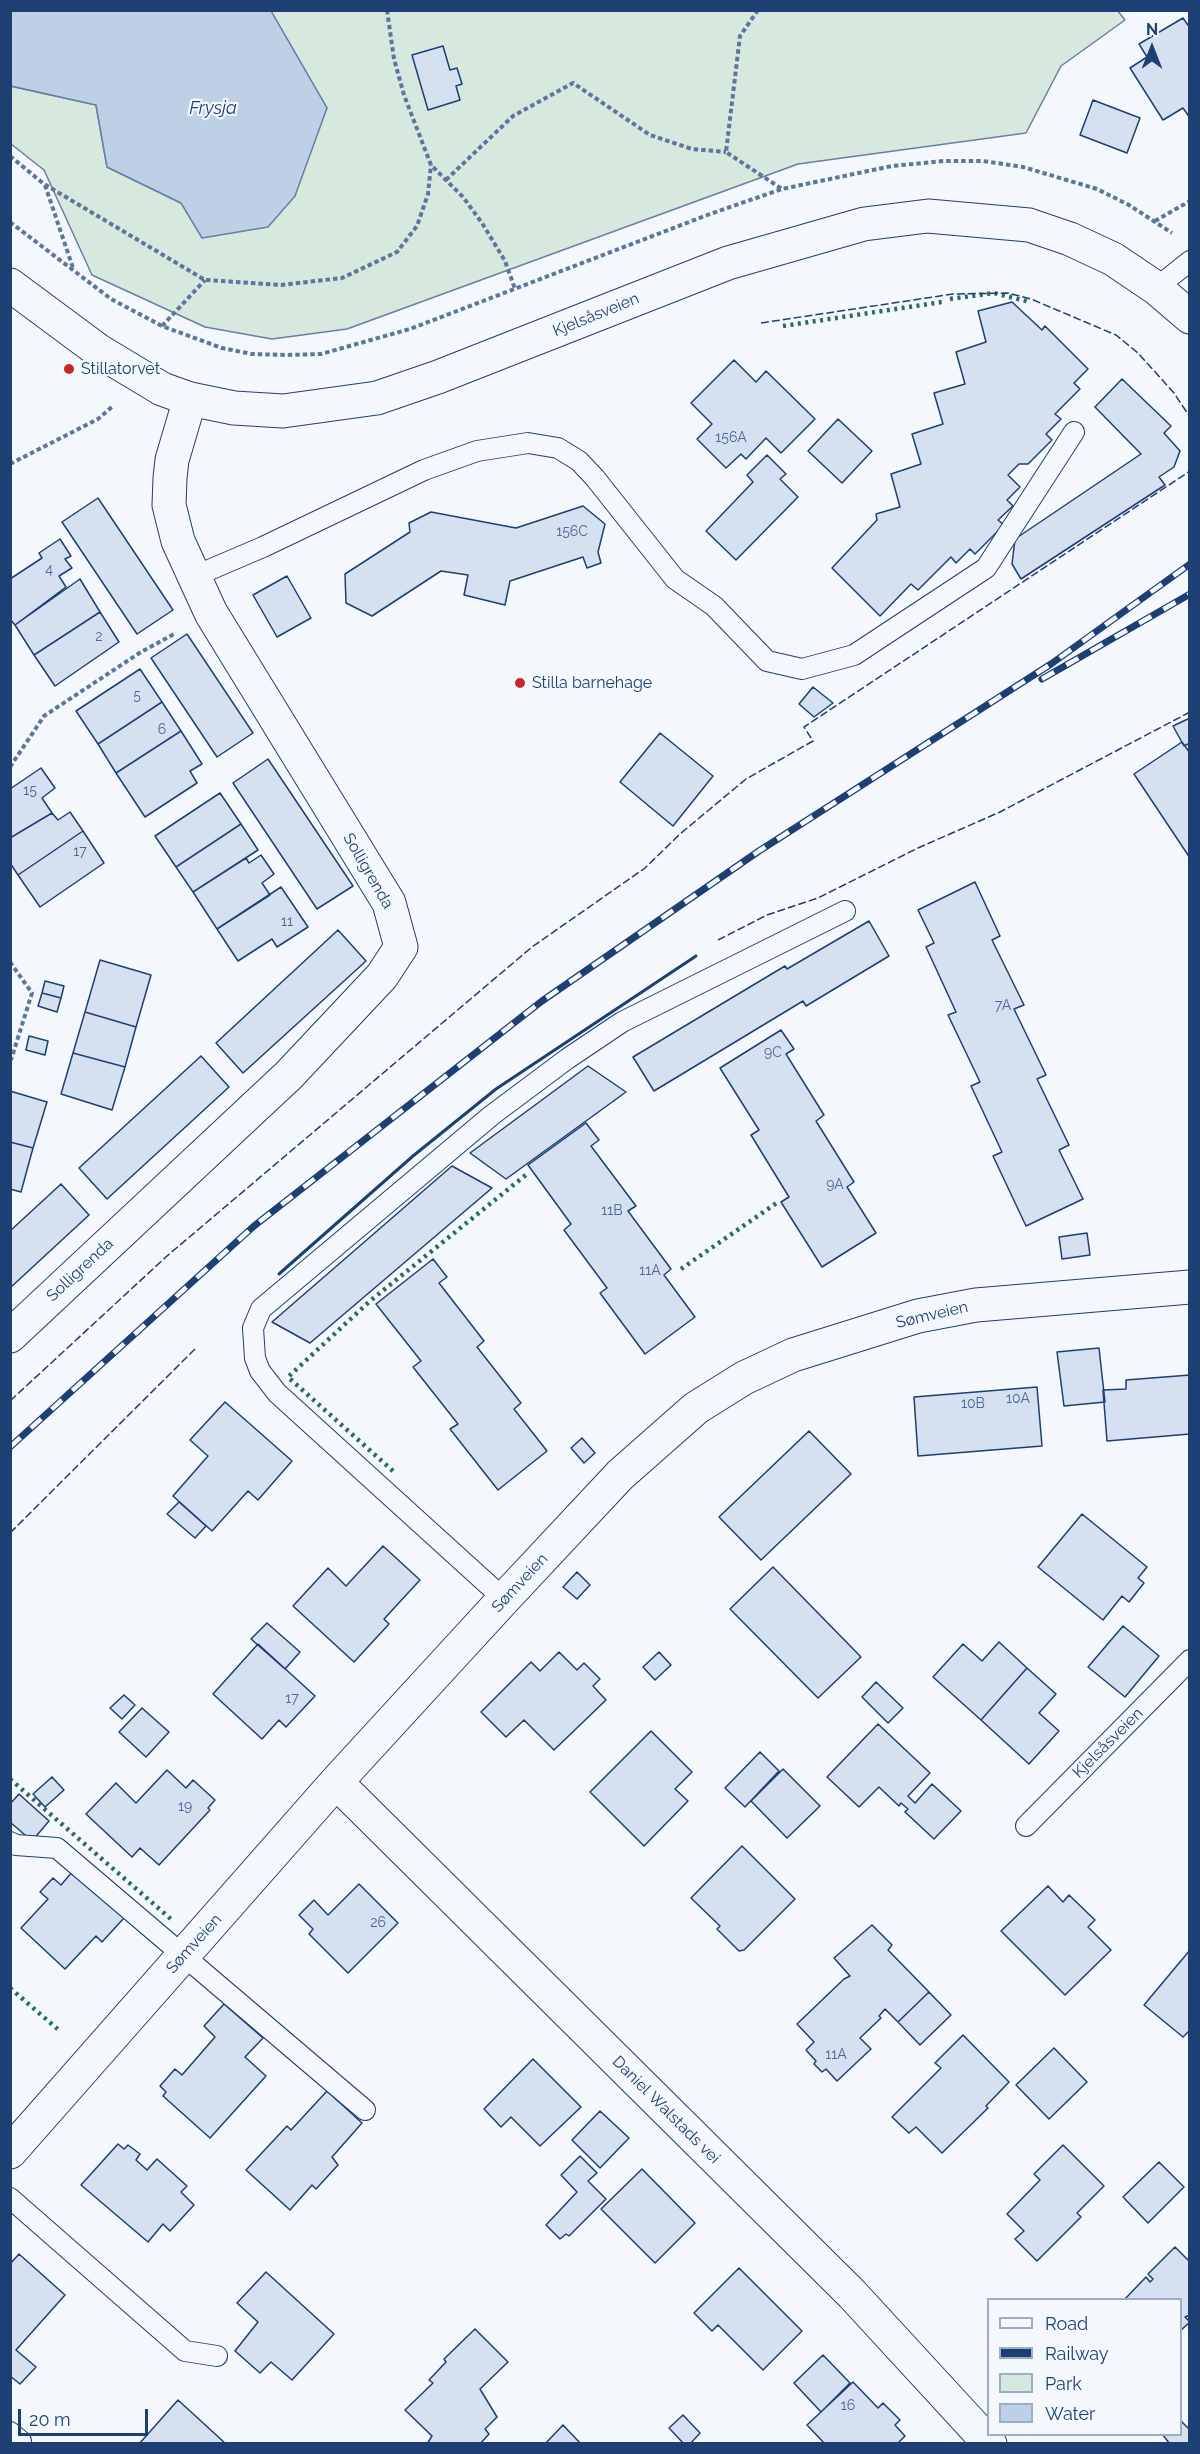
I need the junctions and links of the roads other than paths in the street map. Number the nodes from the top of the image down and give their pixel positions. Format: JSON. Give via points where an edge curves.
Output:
{"nodes":[{"id":1,"x":1190,"y":261,"type":"edge"},
{"id":2,"x":10,"y":285,"type":"edge"},
{"id":3,"x":1156,"y":288,"type":"junction"},
{"id":4,"x":1190,"y":317,"type":"edge"},
{"id":5,"x":190,"y":399,"type":"junction"},
{"id":6,"x":1074,"y":432,"type":"dead end"},
{"id":7,"x":195,"y":576,"type":"junction"},
{"id":8,"x":845,"y":911,"type":"dead end"},
{"id":9,"x":1190,"y":1287,"type":"edge"},
{"id":10,"x":10,"y":1336,"type":"edge"},
{"id":11,"x":504,"y":1599,"type":"junction"},
{"id":12,"x":1190,"y":1660,"type":"edge"},
{"id":13,"x":336,"y":1782,"type":"junction"},
{"id":14,"x":1026,"y":1826,"type":"dead end"},
{"id":15,"x":10,"y":1842,"type":"edge"},
{"id":16,"x":184,"y":1954,"type":"junction"},
{"id":17,"x":365,"y":2110,"type":"dead end"},
{"id":18,"x":10,"y":2152,"type":"edge"},
{"id":19,"x":10,"y":2198,"type":"edge"},
{"id":20,"x":217,"y":2356,"type":"dead end"},
{"id":21,"x":990,"y":2444,"type":"edge"}],
"edges":[{"from":1,"to":3,"type":"lane"},
{"from":2,"to":5,"type":"street","name":"Kjelsåsveien","via":[[99,351],[162,389]]},
{"from":3,"to":4,"type":"street","name":"Kjelsåsveien"},
{"from":3,"to":5,"type":"street","name":"Kjelsåsveien","via":[[1113,259],[1029,225],[928,216],[864,224],[728,263],[377,398],[283,411],[234,408]]},
{"from":5,"to":7,"type":"street","name":"Solligrenda","via":[[172,460],[169,505],[178,542]]},
{"from":6,"to":7,"type":"lane","via":[[986,568],[855,655],[802,669],[767,661],[714,606],[675,579],[596,477],[579,461],[558,448],[528,443],[477,451],[424,470]]},
{"from":7,"to":10,"type":"street","name":"Solligrenda","via":[[211,613],[389,903],[401,947],[382,976],[289,1076]]},
{"from":8,"to":11,"type":"lane","via":[[622,1022],[567,1059],[492,1115],[261,1310],[253,1328],[255,1358],[278,1393]]},
{"from":9,"to":11,"type":"street","name":"Sømveien","via":[[976,1305],[918,1316],[793,1355],[744,1378],[696,1408],[620,1475]]},
{"from":11,"to":13,"type":"street","name":"Sømveien"},
{"from":12,"to":14,"type":"lane","name":"Kjelsåsveien"},
{"from":13,"to":16,"type":"street","name":"Sømveien"},
{"from":13,"to":21,"type":"street","name":"Daniel Walstads vei","via":[[852,2294]]},
{"from":15,"to":16,"type":"lane","via":[[57,1848]]},
{"from":16,"to":17,"type":"lane"},
{"from":16,"to":18,"type":"street","name":"Sømveien"},
{"from":19,"to":20,"type":"lane","via":[[185,2351]]}]}
